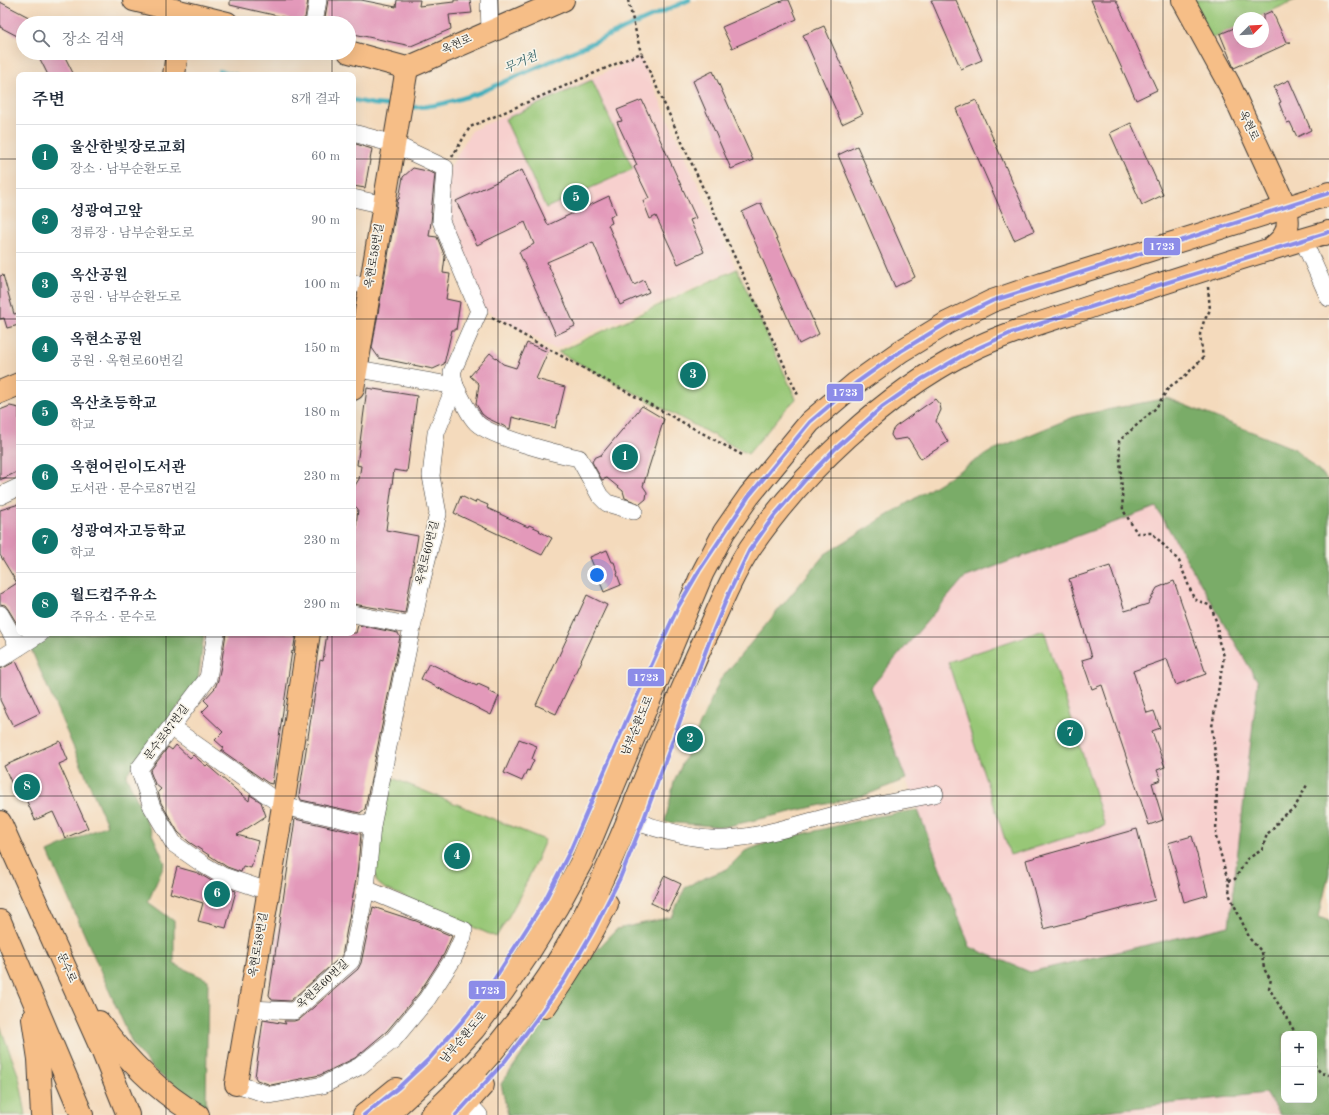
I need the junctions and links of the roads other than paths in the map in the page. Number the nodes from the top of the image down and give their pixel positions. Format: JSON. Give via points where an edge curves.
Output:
{"nodes":[{"id":1,"x":134,"y":0,"type":"edge"},
{"id":2,"x":318,"y":0,"type":"edge"},
{"id":3,"x":489,"y":0,"type":"edge"},
{"id":4,"x":563,"y":0,"type":"edge"},
{"id":5,"x":1183,"y":0,"type":"edge"},
{"id":6,"x":184,"y":12,"type":"edge"},
{"id":7,"x":200,"y":16,"type":"edge"},
{"id":8,"x":315,"y":16,"type":"edge"},
{"id":9,"x":490,"y":30,"type":"junction"},
{"id":10,"x":356,"y":55,"type":"edge"},
{"id":11,"x":176,"y":60,"type":"edge"},
{"id":12,"x":174,"y":72,"type":"edge"},
{"id":13,"x":405,"y":78,"type":"junction"},
{"id":14,"x":356,"y":134,"type":"edge"},
{"id":15,"x":394,"y":144,"type":"junction"},
{"id":16,"x":1324,"y":196,"type":"edge"},
{"id":17,"x":356,"y":199,"type":"edge"},
{"id":18,"x":384,"y":205,"type":"junction"},
{"id":19,"x":1286,"y":208,"type":"junction"},
{"id":20,"x":1328,"y":233,"type":"edge"},
{"id":21,"x":1303,"y":240,"type":"junction"},
{"id":22,"x":1268,"y":251,"type":"junction"},
{"id":23,"x":362,"y":284,"type":"edge"},
{"id":24,"x":1329,"y":298,"type":"edge"},
{"id":25,"x":356,"y":353,"type":"edge"},
{"id":26,"x":356,"y":376,"type":"edge"},
{"id":27,"x":455,"y":386,"type":"junction"},
{"id":28,"x":16,"y":488,"type":"edge"},
{"id":29,"x":0,"y":496,"type":"edge"},
{"id":30,"x":634,"y":511,"type":"dead end"},
{"id":31,"x":724,"y":532,"type":"junction"},
{"id":32,"x":749,"y":551,"type":"junction"},
{"id":33,"x":0,"y":614,"type":"edge"},
{"id":34,"x":356,"y":615,"type":"edge"},
{"id":35,"x":412,"y":626,"type":"junction"},
{"id":36,"x":36,"y":636,"type":"edge"},
{"id":37,"x":215,"y":636,"type":"edge"},
{"id":38,"x":309,"y":636,"type":"edge"},
{"id":39,"x":19,"y":647,"type":"junction"},
{"id":40,"x":0,"y":659,"type":"edge"},
{"id":41,"x":171,"y":727,"type":"junction"},
{"id":42,"x":935,"y":794,"type":"dead end"},
{"id":43,"x":283,"y":806,"type":"junction"},
{"id":44,"x":0,"y":822,"type":"edge"},
{"id":45,"x":642,"y":824,"type":"junction"},
{"id":46,"x":372,"y":826,"type":"junction"},
{"id":47,"x":366,"y":889,"type":"junction"},
{"id":48,"x":268,"y":891,"type":"junction"},
{"id":49,"x":0,"y":922,"type":"edge"},
{"id":50,"x":21,"y":970,"type":"junction"},
{"id":51,"x":74,"y":988,"type":"junction"},
{"id":52,"x":249,"y":1008,"type":"junction"},
{"id":53,"x":236,"y":1084,"type":"joint"},
{"id":54,"x":464,"y":1112,"type":"edge"},
{"id":55,"x":42,"y":1115,"type":"edge"},
{"id":56,"x":82,"y":1115,"type":"edge"},
{"id":57,"x":128,"y":1115,"type":"edge"},
{"id":58,"x":198,"y":1115,"type":"edge"},
{"id":59,"x":364,"y":1115,"type":"edge"},
{"id":60,"x":387,"y":1115,"type":"edge"},
{"id":61,"x":431,"y":1115,"type":"edge"}],
"edges":[{"from":1,"to":6,"type":"main road"},
{"from":2,"to":8,"type":"street"},
{"from":3,"to":9,"type":"street"},
{"from":4,"to":9,"type":"main road","name":"옥현로"},
{"from":5,"to":19,"type":"main road","name":"옥현로","via":[[1229,84]]},
{"from":6,"to":7,"type":"main road"},
{"from":9,"to":13,"type":"main road","name":"옥현로"},
{"from":10,"to":13,"type":"main road"},
{"from":11,"to":12,"type":"main road"},
{"from":13,"to":15,"type":"main road","name":"옥현로58번길"},
{"from":14,"to":15,"type":"street"},
{"from":15,"to":18,"type":"main road","name":"옥현로58번길"},
{"from":15,"to":27,"type":"street","name":"옥현로60번길","via":[[446,168],[441,221],[479,311],[452,372]]},
{"from":16,"to":19,"type":"main road","name":"남부순환도로"},
{"from":17,"to":18,"type":"street"},
{"from":18,"to":23,"type":"main road","name":"옥현로58번길"},
{"from":19,"to":22,"type":"main road","name":"옥현로","via":[[1288,225],[1285,235]]},
{"from":19,"to":31,"type":"main road","name":"남부순환도로","via":[[1035,286],[992,301],[947,323],[901,350],[856,383],[810,422],[749,496]]},
{"from":20,"to":21,"type":"main road"},
{"from":21,"to":22,"type":"main road"},
{"from":21,"to":24,"type":"street"},
{"from":22,"to":32,"type":"main road","via":[[1012,333],[967,353],[922,379],[882,407],[834,450],[774,516]]},
{"from":23,"to":25,"type":"main road","name":"옥현로58번길"},
{"from":26,"to":27,"type":"street","name":"옥현로58번길"},
{"from":27,"to":30,"type":"street","via":[[475,422],[491,432],[544,450],[579,458],[606,503]]},
{"from":27,"to":35,"type":"street","name":"옥현로60번길","via":[[436,433],[431,476],[438,514]]},
{"from":28,"to":29,"type":"street"},
{"from":31,"to":59,"type":"main road","via":[[678,607],[570,851],[517,945],[492,983],[430,1058]]},
{"from":31,"to":60,"type":"main road","name":"남부순환도로","via":[[702,574],[582,861],[557,908],[503,991],[474,1029],[438,1068]]},
{"from":32,"to":45,"type":"main road","via":[[712,634]]},
{"from":32,"to":61,"type":"main road","via":[[727,589],[606,872],[581,921],[543,984],[496,1049]]},
{"from":33,"to":39,"type":"street"},
{"from":34,"to":35,"type":"street"},
{"from":35,"to":46,"type":"street","name":"옥현로60번길"},
{"from":36,"to":39,"type":"street"},
{"from":37,"to":41,"type":"street","name":"문수로87번길","via":[[208,678]]},
{"from":38,"to":43,"type":"main road","name":"옥현로58번길"},
{"from":39,"to":40,"type":"street"},
{"from":41,"to":43,"type":"street"},
{"from":41,"to":48,"type":"street","name":"문수로87번길","via":[[139,769],[152,807],[174,844],[223,876]]},
{"from":42,"to":45,"type":"street","via":[[737,838],[710,839]]},
{"from":43,"to":46,"type":"street"},
{"from":43,"to":48,"type":"main road","name":"옥현로58번길"},
{"from":44,"to":51,"type":"main road","name":"문수로"},
{"from":45,"to":54,"type":"main road","via":[[620,878],[565,979]]},
{"from":46,"to":47,"type":"street","name":"옥현로60번길"},
{"from":47,"to":52,"type":"street","name":"옥현로60번길","via":[[351,961],[294,1011]]},
{"from":47,"to":53,"type":"street","via":[[464,930],[453,959],[427,999],[393,1040],[360,1066],[324,1085],[270,1095]]},
{"from":48,"to":52,"type":"main road","name":"옥현로58번길"},
{"from":49,"to":50,"type":"main road"},
{"from":50,"to":55,"type":"main road","via":[[35,1030],[42,1090]]},
{"from":50,"to":56,"type":"main road"},
{"from":51,"to":57,"type":"main road","name":"문수로"},
{"from":51,"to":58,"type":"main road","via":[[106,1032],[136,1066],[162,1090]]},
{"from":52,"to":53,"type":"main road","name":"옥현로58번길"}]}
